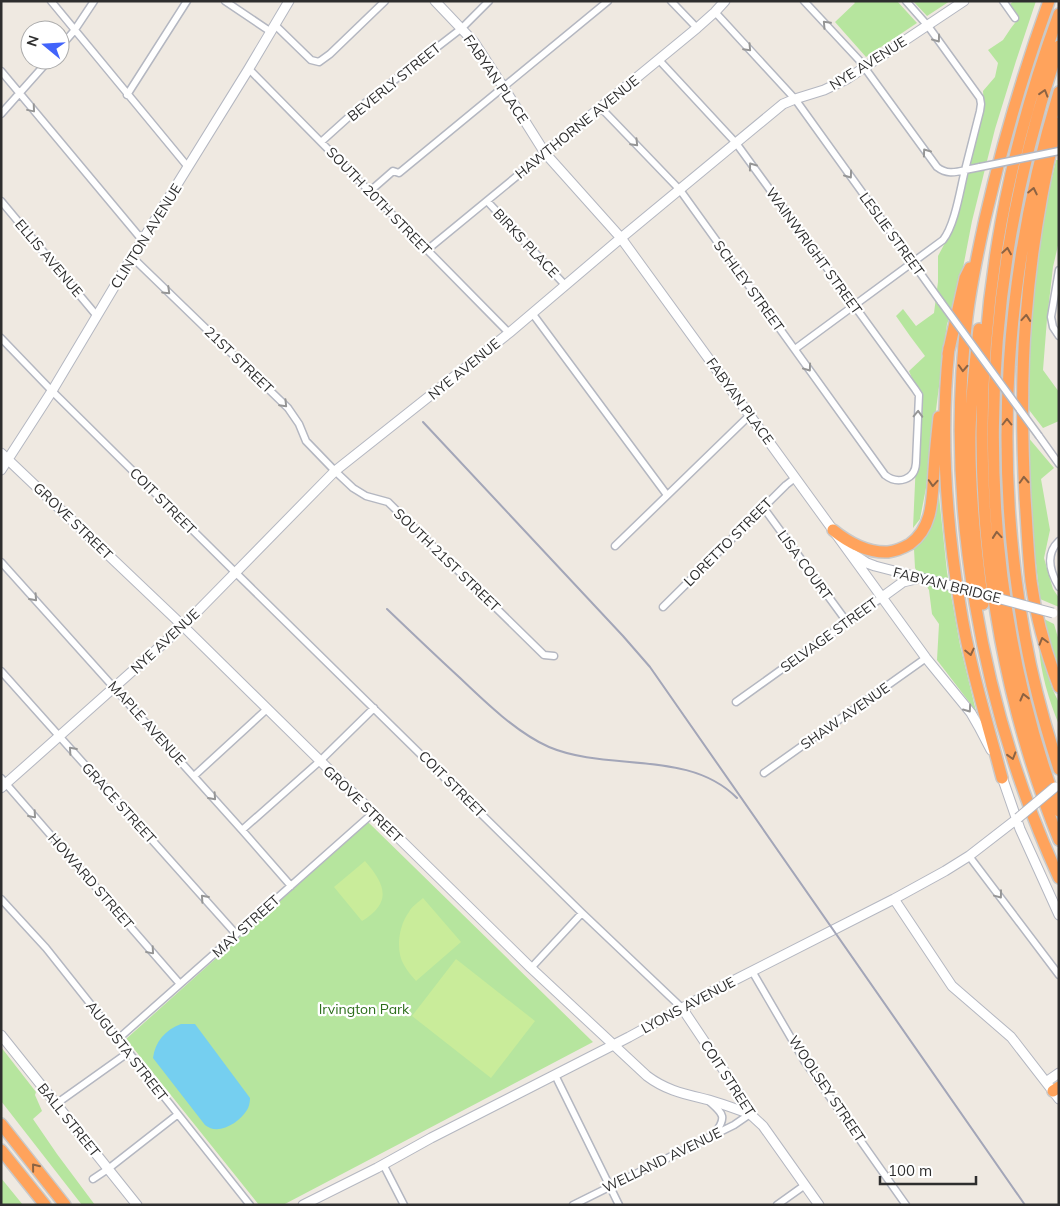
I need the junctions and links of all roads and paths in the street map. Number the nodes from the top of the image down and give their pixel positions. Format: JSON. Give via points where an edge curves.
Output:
{"nodes":[{"id":1,"x":51,"y":1,"type":"edge"},
{"id":2,"x":94,"y":1,"type":"edge"},
{"id":3,"x":187,"y":1,"type":"edge"},
{"id":4,"x":225,"y":1,"type":"edge"},
{"id":5,"x":289,"y":1,"type":"edge"},
{"id":6,"x":385,"y":1,"type":"edge"},
{"id":7,"x":435,"y":1,"type":"edge"},
{"id":8,"x":489,"y":1,"type":"edge"},
{"id":9,"x":608,"y":1,"type":"edge"},
{"id":10,"x":671,"y":1,"type":"edge"},
{"id":11,"x":725,"y":1,"type":"edge"},
{"id":12,"x":804,"y":1,"type":"edge"},
{"id":13,"x":906,"y":1,"type":"edge"},
{"id":14,"x":964,"y":1,"type":"edge"},
{"id":15,"x":1003,"y":1,"type":"edge"},
{"id":16,"x":1048,"y":1,"type":"edge"},
{"id":17,"x":715,"y":12,"type":"junction"},
{"id":18,"x":1059,"y":14,"type":"edge"},
{"id":19,"x":1015,"y":18,"type":"dead end"},
{"id":20,"x":928,"y":26,"type":"junction"},
{"id":21,"x":462,"y":28,"type":"junction"},
{"id":22,"x":697,"y":28,"type":"junction"},
{"id":23,"x":273,"y":29,"type":"junction"},
{"id":24,"x":74,"y":31,"type":"junction"},
{"id":25,"x":70,"y":36,"type":"edge"},
{"id":26,"x":1059,"y":46,"type":"edge"},
{"id":27,"x":659,"y":60,"type":"junction"},
{"id":28,"x":865,"y":68,"type":"junction"},
{"id":29,"x":249,"y":69,"type":"junction"},
{"id":30,"x":40,"y":70,"type":"edge"},
{"id":31,"x":1,"y":72,"type":"edge"},
{"id":32,"x":504,"y":88,"type":"junction"},
{"id":33,"x":1059,"y":92,"type":"edge"},
{"id":34,"x":19,"y":94,"type":"junction"},
{"id":35,"x":127,"y":94,"type":"junction"},
{"id":36,"x":794,"y":99,"type":"junction"},
{"id":37,"x":601,"y":108,"type":"junction"},
{"id":38,"x":1,"y":114,"type":"edge"},
{"id":39,"x":1059,"y":117,"type":"edge"},
{"id":40,"x":321,"y":142,"type":"junction"},
{"id":41,"x":736,"y":143,"type":"junction"},
{"id":42,"x":1059,"y":151,"type":"edge"},
{"id":43,"x":545,"y":153,"type":"junction"},
{"id":44,"x":188,"y":167,"type":"junction"},
{"id":45,"x":965,"y":170,"type":"junction"},
{"id":46,"x":680,"y":190,"type":"junction"},
{"id":47,"x":369,"y":192,"type":"junction"},
{"id":48,"x":1006,"y":197,"type":"junction"},
{"id":49,"x":1,"y":200,"type":"edge"},
{"id":50,"x":486,"y":201,"type":"junction"},
{"id":51,"x":621,"y":238,"type":"junction"},
{"id":52,"x":142,"y":241,"type":"junction"},
{"id":53,"x":426,"y":250,"type":"junction"},
{"id":54,"x":978,"y":251,"type":"junction"},
{"id":55,"x":132,"y":258,"type":"junction"},
{"id":56,"x":913,"y":263,"type":"junction"},
{"id":57,"x":1059,"y":270,"type":"edge"},
{"id":58,"x":565,"y":285,"type":"junction"},
{"id":59,"x":854,"y":305,"type":"junction"},
{"id":60,"x":532,"y":313,"type":"junction"},
{"id":61,"x":97,"y":316,"type":"junction"},
{"id":62,"x":509,"y":333,"type":"junction"},
{"id":63,"x":1059,"y":336,"type":"edge"},
{"id":64,"x":1,"y":338,"type":"edge"},
{"id":65,"x":949,"y":348,"type":"junction"},
{"id":66,"x":795,"y":349,"type":"junction"},
{"id":67,"x":52,"y":391,"type":"junction"},
{"id":68,"x":750,"y":415,"type":"junction"},
{"id":69,"x":5,"y":456,"type":"edge"},
{"id":70,"x":1059,"y":464,"type":"edge"},
{"id":71,"x":1,"y":470,"type":"edge"},
{"id":72,"x":335,"y":471,"type":"junction"},
{"id":73,"x":885,"y":475,"type":"joint"},
{"id":74,"x":795,"y":478,"type":"junction"},
{"id":75,"x":667,"y":496,"type":"junction"},
{"id":76,"x":763,"y":508,"type":"junction"},
{"id":77,"x":833,"y":530,"type":"junction"},
{"id":78,"x":1059,"y":540,"type":"edge"},
{"id":79,"x":615,"y":546,"type":"dead end"},
{"id":80,"x":845,"y":547,"type":"junction"},
{"id":81,"x":1,"y":562,"type":"edge"},
{"id":82,"x":236,"y":573,"type":"junction"},
{"id":83,"x":926,"y":580,"type":"junction"},
{"id":84,"x":1059,"y":587,"type":"edge"},
{"id":85,"x":881,"y":598,"type":"junction"},
{"id":86,"x":663,"y":606,"type":"dead end"},
{"id":87,"x":1056,"y":614,"type":"edge"},
{"id":88,"x":847,"y":622,"type":"junction"},
{"id":89,"x":183,"y":626,"type":"junction"},
{"id":90,"x":554,"y":656,"type":"dead end"},
{"id":91,"x":926,"y":658,"type":"junction"},
{"id":92,"x":1,"y":671,"type":"edge"},
{"id":93,"x":114,"y":687,"type":"junction"},
{"id":94,"x":1059,"y":687,"type":"edge"},
{"id":95,"x":736,"y":702,"type":"dead end"},
{"id":96,"x":374,"y":708,"type":"junction"},
{"id":97,"x":267,"y":709,"type":"junction"},
{"id":98,"x":60,"y":736,"type":"junction"},
{"id":99,"x":1006,"y":737,"type":"junction"},
{"id":100,"x":320,"y":761,"type":"junction"},
{"id":101,"x":1059,"y":769,"type":"edge"},
{"id":102,"x":764,"y":773,"type":"dead end"},
{"id":103,"x":194,"y":776,"type":"junction"},
{"id":104,"x":1002,"y":778,"type":"junction"},
{"id":105,"x":3,"y":783,"type":"edge"},
{"id":106,"x":1059,"y":784,"type":"edge"},
{"id":107,"x":1059,"y":811,"type":"edge"},
{"id":108,"x":373,"y":813,"type":"junction"},
{"id":109,"x":1017,"y":819,"type":"junction"},
{"id":110,"x":242,"y":830,"type":"junction"},
{"id":111,"x":1059,"y":840,"type":"edge"},
{"id":112,"x":969,"y":856,"type":"junction"},
{"id":113,"x":1059,"y":878,"type":"edge"},
{"id":114,"x":291,"y":886,"type":"junction"},
{"id":115,"x":1,"y":899,"type":"edge"},
{"id":116,"x":894,"y":899,"type":"junction"},
{"id":117,"x":582,"y":913,"type":"junction"},
{"id":118,"x":1059,"y":914,"type":"edge"},
{"id":119,"x":236,"y":934,"type":"junction"},
{"id":120,"x":531,"y":968,"type":"junction"},
{"id":121,"x":752,"y":971,"type":"junction"},
{"id":122,"x":1059,"y":975,"type":"edge"},
{"id":123,"x":180,"y":984,"type":"junction"},
{"id":124,"x":682,"y":1008,"type":"junction"},
{"id":125,"x":1,"y":1035,"type":"edge"},
{"id":126,"x":118,"y":1039,"type":"junction"},
{"id":127,"x":613,"y":1045,"type":"junction"},
{"id":128,"x":129,"y":1052,"type":"junction"},
{"id":129,"x":1059,"y":1073,"type":"edge"},
{"id":130,"x":555,"y":1075,"type":"junction"},
{"id":131,"x":1054,"y":1090,"type":"edge"},
{"id":132,"x":708,"y":1100,"type":"junction"},
{"id":133,"x":56,"y":1104,"type":"junction"},
{"id":134,"x":750,"y":1114,"type":"junction"},
{"id":135,"x":177,"y":1115,"type":"junction"},
{"id":136,"x":1,"y":1124,"type":"edge"},
{"id":137,"x":714,"y":1135,"type":"junction"},
{"id":138,"x":1,"y":1150,"type":"edge"},
{"id":139,"x":383,"y":1164,"type":"junction"},
{"id":140,"x":108,"y":1169,"type":"junction"},
{"id":141,"x":93,"y":1179,"type":"dead end"},
{"id":142,"x":805,"y":1185,"type":"junction"},
{"id":143,"x":609,"y":1186,"type":"junction"},
{"id":144,"x":45,"y":1205,"type":"edge"},
{"id":145,"x":65,"y":1205,"type":"edge"},
{"id":146,"x":137,"y":1205,"type":"edge"},
{"id":147,"x":250,"y":1205,"type":"edge"},
{"id":148,"x":302,"y":1205,"type":"edge"},
{"id":149,"x":404,"y":1205,"type":"edge"},
{"id":150,"x":573,"y":1205,"type":"edge"},
{"id":151,"x":619,"y":1205,"type":"edge"},
{"id":152,"x":777,"y":1205,"type":"edge"},
{"id":153,"x":819,"y":1205,"type":"edge"},
{"id":154,"x":906,"y":1205,"type":"edge"}],
"edges":[{"from":1,"to":24,"type":"street"},
{"from":2,"to":24,"type":"street"},
{"from":3,"to":35,"type":"street"},
{"from":4,"to":23,"type":"street"},
{"from":5,"to":23,"type":"main road","name":"CLINTON AVENUE"},
{"from":6,"to":23,"type":"street","via":[[319,62],[311,60]]},
{"from":7,"to":21,"type":"main road","name":"FABYAN PLACE"},
{"from":8,"to":21,"type":"street","name":"BEVERLY STREET"},
{"from":9,"to":32,"type":"street"},
{"from":10,"to":22,"type":"street"},
{"from":11,"to":17,"type":"main road","name":"HAWTHORNE AVENUE"},
{"from":28,"to":12,"type":"street","one_way":true},
{"from":13,"to":20,"type":"street"},
{"from":14,"to":20,"type":"main road","name":"NYE AVENUE"},
{"from":15,"to":19,"type":"street"},
{"from":16,"to":54,"type":"highway","via":[[996,169]]},
{"from":17,"to":22,"type":"main road","name":"HAWTHORNE AVENUE"},
{"from":17,"to":36,"type":"street","name":"LESLIE STREET","one_way":true},
{"from":18,"to":48,"type":"highway","via":[[1029,106]]},
{"from":20,"to":28,"type":"main road","name":"NYE AVENUE"},
{"from":20,"to":45,"type":"street","one_way":true,"via":[[981,101]]},
{"from":21,"to":32,"type":"main road","name":"FABYAN PLACE"},
{"from":21,"to":40,"type":"street","name":"BEVERLY STREET","via":[[361,106]]},
{"from":22,"to":27,"type":"main road","name":"HAWTHORNE AVENUE"},
{"from":23,"to":29,"type":"main road","name":"CLINTON AVENUE"},
{"from":24,"to":25,"type":"street"},
{"from":24,"to":35,"type":"street"},
{"from":107,"to":26,"type":"highway","one_way":true,"via":[[1030,723],[1012,646],[999,561],[993,443],[996,342],[1010,232],[1030,140]]},
{"from":27,"to":37,"type":"main road","name":"HAWTHORNE AVENUE"},
{"from":27,"to":41,"type":"street","name":"WAINWRIGHT STREET"},
{"from":28,"to":36,"type":"main road","name":"NYE AVENUE","via":[[836,85]]},
{"from":45,"to":28,"type":"street","one_way":true,"via":[[950,173],[937,167]]},
{"from":29,"to":40,"type":"street","name":"SOUTH 20TH STREET"},
{"from":29,"to":44,"type":"main road","name":"CLINTON AVENUE"},
{"from":30,"to":34,"type":"street"},
{"from":31,"to":34,"type":"street"},
{"from":32,"to":43,"type":"main road","name":"FABYAN PLACE"},
{"from":32,"to":47,"type":"street","via":[[400,173],[393,171]]},
{"from":101,"to":33,"type":"highway","one_way":true,"via":[[1040,707],[1021,616],[1011,530],[1007,452],[1008,374],[1018,272],[1037,172]]},
{"from":34,"to":38,"type":"street"},
{"from":34,"to":52,"type":"street","one_way":true},
{"from":35,"to":44,"type":"street"},
{"from":36,"to":41,"type":"main road","name":"NYE AVENUE","via":[[783,104]]},
{"from":36,"to":56,"type":"street","name":"LESLIE STREET","one_way":true},
{"from":37,"to":43,"type":"main road","name":"HAWTHORNE AVENUE"},
{"from":37,"to":46,"type":"street","name":"SCHLEY STREET","one_way":true},
{"from":94,"to":39,"type":"highway","one_way":true,"via":[[1040,630],[1031,581],[1023,405],[1029,284],[1041,200]]},
{"from":40,"to":47,"type":"street","name":"SOUTH 20TH STREET"},
{"from":41,"to":46,"type":"main road","name":"NYE AVENUE"},
{"from":59,"to":41,"type":"street","name":"WAINWRIGHT STREET","one_way":true},
{"from":42,"to":45,"type":"street","bridge":true},
{"from":43,"to":50,"type":"street","name":"HAWTHORNE AVENUE"},
{"from":43,"to":51,"type":"main road","name":"FABYAN PLACE"},
{"from":44,"to":52,"type":"main road","name":"CLINTON AVENUE"},
{"from":45,"to":56,"type":"street","via":[[946,237]]},
{"from":46,"to":51,"type":"main road","name":"NYE AVENUE"},
{"from":46,"to":66,"type":"street","name":"SCHLEY STREET"},
{"from":47,"to":53,"type":"street","name":"SOUTH 20TH STREET"},
{"from":48,"to":99,"type":"highway","via":[[980,320],[970,445],[979,576]]},
{"from":48,"to":111,"type":"highway","via":[[984,361],[982,456],[986,527],[996,618],[1011,690],[1032,766]]},
{"from":49,"to":61,"type":"street","name":"ELLIS AVENUE"},
{"from":50,"to":53,"type":"street","name":"HAWTHORNE AVENUE"},
{"from":50,"to":58,"type":"street","name":"BIRKS PLACE"},
{"from":51,"to":58,"type":"main road","name":"NYE AVENUE"},
{"from":51,"to":68,"type":"main road","name":"FABYAN PLACE"},
{"from":52,"to":55,"type":"main road","name":"CLINTON AVENUE"},
{"from":53,"to":62,"type":"street","name":"SOUTH 20TH STREET"},
{"from":54,"to":65,"type":"highway","via":[[965,278]]},
{"from":54,"to":99,"type":"highway","one_way":true,"via":[[963,365],[962,483],[977,614]]},
{"from":55,"to":61,"type":"main road","name":"CLINTON AVENUE"},
{"from":55,"to":72,"type":"street","name":"21ST STREET","one_way":true,"via":[[288,408],[306,441]]},
{"from":56,"to":59,"type":"street"},
{"from":56,"to":70,"type":"street","name":"LESLIE STREET","bridge":true},
{"from":57,"to":63,"type":"street","via":[[1051,317]]},
{"from":58,"to":60,"type":"main road","name":"NYE AVENUE"},
{"from":59,"to":66,"type":"street"},
{"from":73,"to":59,"type":"street","name":"WAINWRIGHT STREET","one_way":true,"via":[[894,480],[905,479],[913,472],[918,395]]},
{"from":60,"to":62,"type":"main road","name":"NYE AVENUE"},
{"from":60,"to":75,"type":"street"},
{"from":61,"to":67,"type":"main road","name":"CLINTON AVENUE"},
{"from":62,"to":72,"type":"main road","name":"NYE AVENUE"},
{"from":64,"to":67,"type":"street","name":"COIT STREET"},
{"from":65,"to":77,"type":"highway","one_way":true,"via":[[931,508],[921,533],[900,549],[882,552],[860,547]]},
{"from":65,"to":104,"type":"highway","one_way":true,"via":[[946,455],[954,561],[969,650]]},
{"from":66,"to":73,"type":"street","name":"SCHLEY STREET","one_way":true},
{"from":67,"to":69,"type":"main road","name":"CLINTON AVENUE"},
{"from":67,"to":82,"type":"street","name":"COIT STREET"},
{"from":68,"to":74,"type":"main road","name":"FABYAN PLACE"},
{"from":68,"to":75,"type":"street"},
{"from":69,"to":71,"type":"main road","name":"CLINTON AVENUE"},
{"from":69,"to":89,"type":"main road","name":"GROVE STREET"},
{"from":72,"to":82,"type":"main road","name":"NYE AVENUE"},
{"from":72,"to":90,"type":"street","name":"SOUTH 21ST STREET","via":[[366,496],[388,502],[544,655]]},
{"from":74,"to":76,"type":"street","name":"LORETTO STREET"},
{"from":74,"to":77,"type":"main road","name":"FABYAN PLACE"},
{"from":75,"to":79,"type":"street"},
{"from":76,"to":86,"type":"street","name":"LORETTO STREET"},
{"from":76,"to":88,"type":"street","name":"LISA COURT"},
{"from":77,"to":80,"type":"main road","name":"FABYAN PLACE"},
{"from":78,"to":84,"type":"street","via":[[1050,557]]},
{"from":80,"to":83,"type":"main road","name":"FABYAN BRIDGE","via":[[867,563]]},
{"from":80,"to":85,"type":"main road","name":"FABYAN PLACE"},
{"from":81,"to":93,"type":"street","name":"MAPLE AVENUE","one_way":true},
{"from":82,"to":89,"type":"main road","name":"NYE AVENUE"},
{"from":82,"to":96,"type":"street","name":"COIT STREET"},
{"from":83,"to":85,"type":"main road","name":"SELVAGE STREET","via":[[906,581]]},
{"from":83,"to":87,"type":"main road","name":"FABYAN BRIDGE","bridge":true},
{"from":85,"to":88,"type":"street","name":"SELVAGE STREET"},
{"from":85,"to":91,"type":"main road","name":"FABYAN PLACE"},
{"from":88,"to":95,"type":"street","name":"SELVAGE STREET"},
{"from":89,"to":93,"type":"main road","name":"NYE AVENUE"},
{"from":89,"to":97,"type":"main road","name":"GROVE STREET"},
{"from":91,"to":102,"type":"street","name":"SHAW AVENUE"},
{"from":91,"to":104,"type":"main road","name":"FABYAN PLACE","one_way":true,"via":[[975,720]]},
{"from":92,"to":98,"type":"street","name":"GRACE STREET"},
{"from":93,"to":98,"type":"main road","name":"NYE AVENUE"},
{"from":93,"to":103,"type":"street","name":"MAPLE AVENUE"},
{"from":96,"to":100,"type":"street"},
{"from":96,"to":117,"type":"street","name":"COIT STREET"},
{"from":97,"to":100,"type":"main road","name":"GROVE STREET"},
{"from":97,"to":103,"type":"street"},
{"from":98,"to":105,"type":"main road","name":"NYE AVENUE"},
{"from":119,"to":98,"type":"street","name":"GRACE STREET","one_way":true},
{"from":99,"to":113,"type":"highway","one_way":true,"via":[[1028,804]]},
{"from":100,"to":108,"type":"main road","name":"GROVE STREET"},
{"from":100,"to":110,"type":"street"},
{"from":103,"to":110,"type":"street","name":"MAPLE AVENUE","one_way":true},
{"from":104,"to":109,"type":"main road","name":"FABYAN PLACE"},
{"from":105,"to":123,"type":"street","name":"HOWARD STREET","one_way":true},
{"from":106,"to":109,"type":"main road","name":"LYONS AVENUE","bridge":true},
{"from":108,"to":114,"type":"street","name":"MAY STREET"},
{"from":108,"to":120,"type":"main road","name":"GROVE STREET"},
{"from":109,"to":112,"type":"main road","name":"LYONS AVENUE"},
{"from":109,"to":118,"type":"main road","name":"FABYAN PLACE"},
{"from":110,"to":114,"type":"street","name":"MAPLE AVENUE"},
{"from":112,"to":116,"type":"main road","name":"LYONS AVENUE"},
{"from":112,"to":122,"type":"street","one_way":true},
{"from":114,"to":119,"type":"street","name":"MAY STREET"},
{"from":115,"to":126,"type":"street","name":"AUGUSTA STREET","via":[[46,948]]},
{"from":116,"to":121,"type":"main road","name":"LYONS AVENUE"},
{"from":116,"to":131,"type":"main road","via":[[952,986],[1006,1031]]},
{"from":117,"to":120,"type":"street"},
{"from":117,"to":124,"type":"street","name":"COIT STREET"},
{"from":119,"to":123,"type":"street","name":"MAY STREET"},
{"from":120,"to":127,"type":"main road","name":"GROVE STREET"},
{"from":121,"to":124,"type":"main road","name":"LYONS AVENUE"},
{"from":121,"to":154,"type":"street","name":"WOOLSEY STREET","via":[[805,1062]]},
{"from":123,"to":126,"type":"street","name":"MAY STREET"},
{"from":124,"to":127,"type":"main road","name":"LYONS AVENUE"},
{"from":124,"to":134,"type":"main road","name":"COIT STREET"},
{"from":125,"to":133,"type":"main road","name":"BALL STREET"},
{"from":126,"to":128,"type":"street","name":"AUGUSTA STREET"},
{"from":127,"to":130,"type":"main road","name":"LYONS AVENUE"},
{"from":127,"to":132,"type":"main road","name":"GROVE STREET","via":[[653,1081],[678,1093]]},
{"from":128,"to":133,"type":"street"},
{"from":128,"to":135,"type":"street","name":"AUGUSTA STREET"},
{"from":129,"to":131,"type":"main road"},
{"from":130,"to":139,"type":"main road","name":"LYONS AVENUE"},
{"from":130,"to":143,"type":"street"},
{"from":132,"to":134,"type":"main road","name":"GROVE STREET"},
{"from":132,"to":137,"type":"street","via":[[722,1113],[720,1127]]},
{"from":133,"to":140,"type":"main road","name":"BALL STREET"},
{"from":134,"to":137,"type":"street","name":"WELLAND AVENUE"},
{"from":134,"to":142,"type":"main road","name":"COIT STREET","via":[[763,1126]]},
{"from":135,"to":140,"type":"street"},
{"from":135,"to":147,"type":"street","name":"AUGUSTA STREET"},
{"from":145,"to":136,"type":"highway","one_way":true},
{"from":137,"to":143,"type":"street","name":"WELLAND AVENUE"},
{"from":138,"to":144,"type":"highway"},
{"from":139,"to":148,"type":"main road","name":"LYONS AVENUE"},
{"from":139,"to":149,"type":"street"},
{"from":140,"to":141,"type":"street"},
{"from":140,"to":146,"type":"main road","name":"BALL STREET"},
{"from":142,"to":152,"type":"street"},
{"from":142,"to":153,"type":"main road","name":"COIT STREET"},
{"from":143,"to":150,"type":"street","name":"WELLAND AVENUE"},
{"from":143,"to":151,"type":"street"}]}
